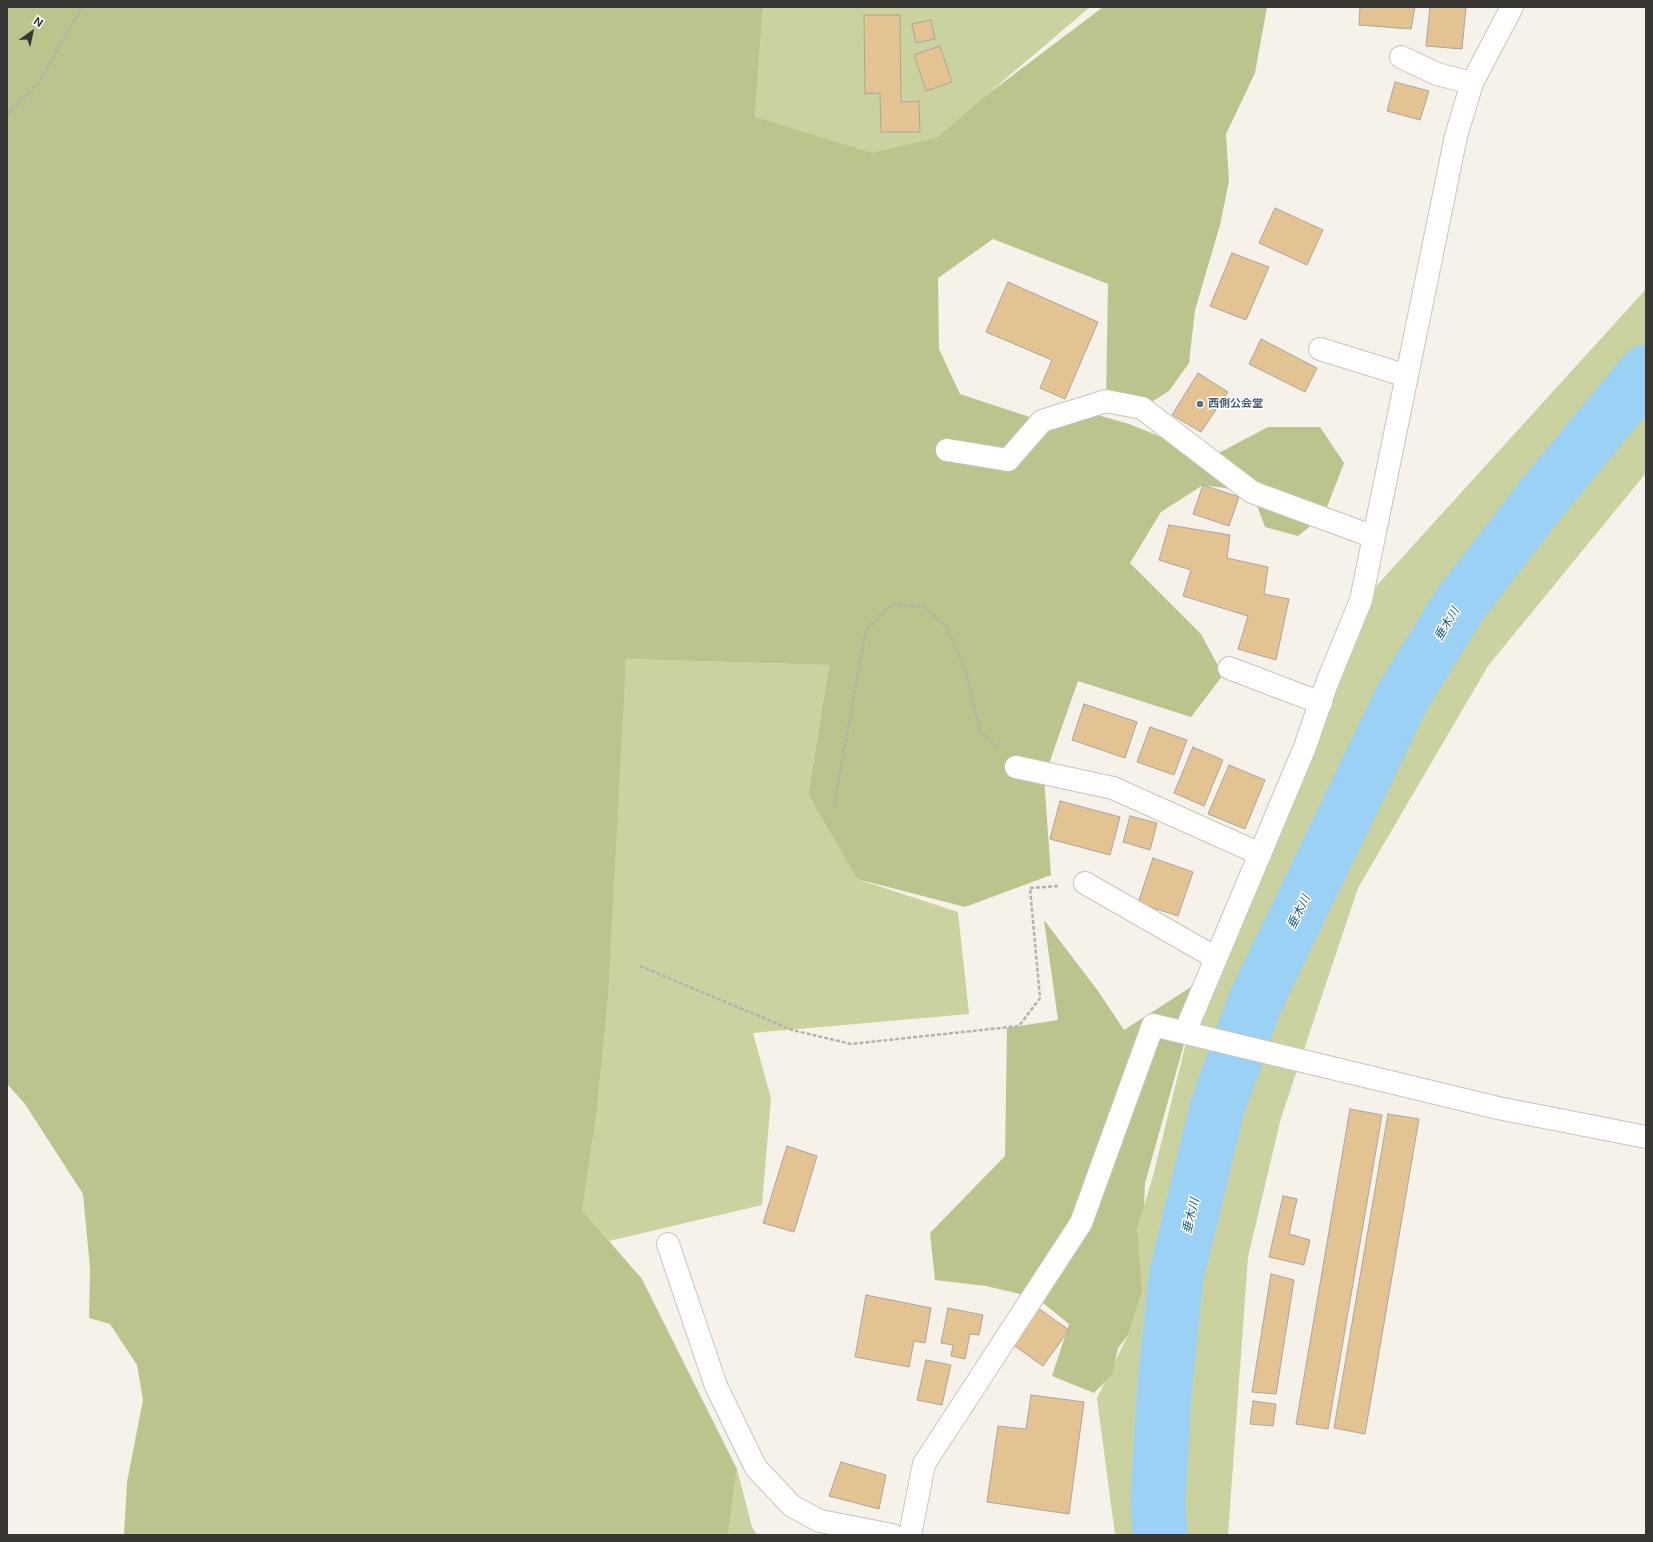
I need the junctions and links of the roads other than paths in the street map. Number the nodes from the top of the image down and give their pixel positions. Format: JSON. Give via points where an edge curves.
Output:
{"nodes":[{"id":1,"x":1512,"y":7,"type":"edge"},
{"id":2,"x":1401,"y":57,"type":"dead end"},
{"id":3,"x":1472,"y":84,"type":"junction"},
{"id":4,"x":1320,"y":349,"type":"dead end"},
{"id":5,"x":1407,"y":376,"type":"junction"},
{"id":6,"x":947,"y":450,"type":"dead end"},
{"id":7,"x":1374,"y":537,"type":"junction"},
{"id":8,"x":1229,"y":668,"type":"dead end"},
{"id":9,"x":1321,"y":703,"type":"junction"},
{"id":10,"x":1016,"y":767,"type":"road end"},
{"id":11,"x":1260,"y":854,"type":"junction"},
{"id":12,"x":1085,"y":883,"type":"road end"},
{"id":13,"x":1216,"y":958,"type":"junction"},
{"id":14,"x":1185,"y":1032,"type":"junction"},
{"id":15,"x":1646,"y":1137,"type":"edge"},
{"id":16,"x":668,"y":1244,"type":"dead end"},
{"id":17,"x":892,"y":1535,"type":"edge"},
{"id":18,"x":910,"y":1535,"type":"edge"}],
"edges":[{"from":1,"to":3,"type":"street"},
{"from":2,"to":3,"type":"street","via":[[1437,74]]},
{"from":3,"to":5,"type":"street","via":[[1456,136]]},
{"from":4,"to":5,"type":"street"},
{"from":5,"to":7,"type":"street"},
{"from":6,"to":7,"type":"street","via":[[1008,460],[1042,421],[1106,401],[1142,408],[1252,492]]},
{"from":7,"to":9,"type":"street","via":[[1361,600]]},
{"from":8,"to":9,"type":"street"},
{"from":9,"to":11,"type":"street"},
{"from":10,"to":11,"type":"street","via":[[1113,788]]},
{"from":11,"to":13,"type":"street"},
{"from":12,"to":13,"type":"street"},
{"from":13,"to":14,"type":"street"},
{"from":14,"to":15,"type":"street","via":[[1498,1108]]},
{"from":14,"to":18,"type":"street","via":[[1153,1025],[1081,1223],[924,1464]]},
{"from":16,"to":17,"type":"street","via":[[716,1386],[756,1468],[792,1506],[820,1521]]}]}
